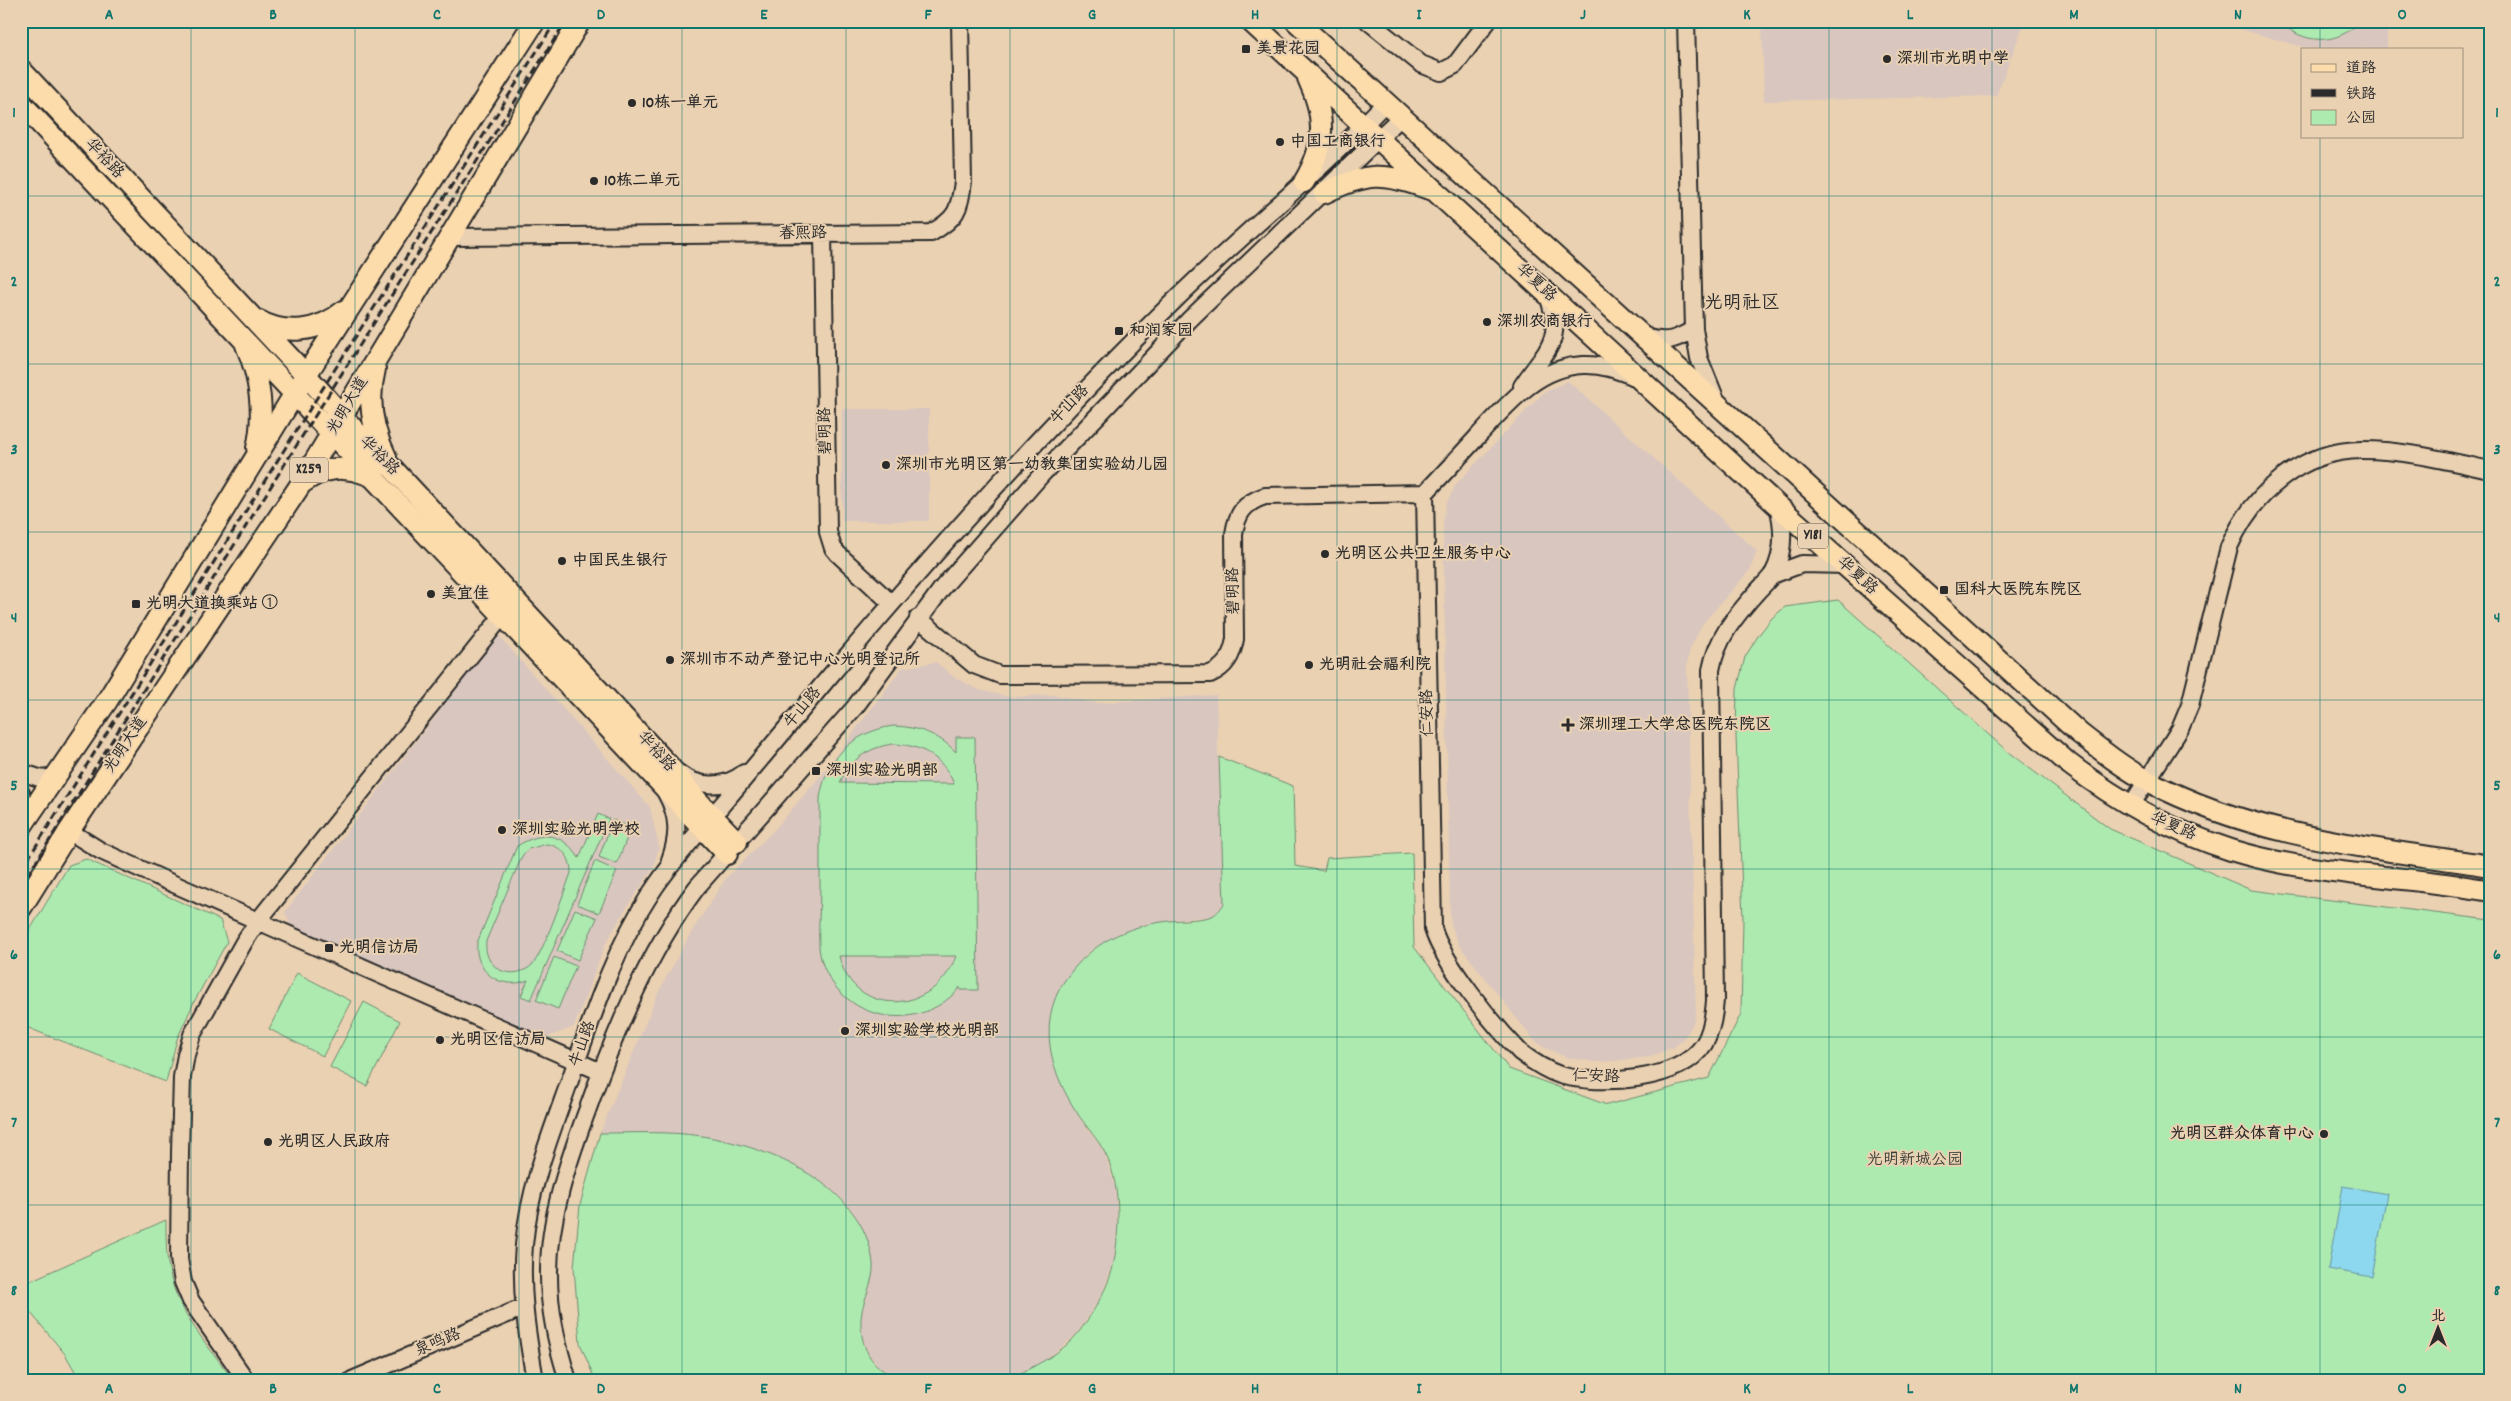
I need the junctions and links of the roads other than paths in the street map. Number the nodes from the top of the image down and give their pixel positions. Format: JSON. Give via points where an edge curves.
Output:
{"nodes":[{"id":1,"x":535,"y":21,"type":"edge"},
{"id":2,"x":580,"y":21,"type":"edge"},
{"id":3,"x":960,"y":21,"type":"edge"},
{"id":4,"x":1250,"y":21,"type":"edge"},
{"id":5,"x":1296,"y":21,"type":"edge"},
{"id":6,"x":1368,"y":21,"type":"edge"},
{"id":7,"x":1488,"y":21,"type":"edge"},
{"id":8,"x":1686,"y":21,"type":"edge"},
{"id":9,"x":1311,"y":30,"type":"edge"},
{"id":10,"x":21,"y":70,"type":"edge"},
{"id":11,"x":1306,"y":74,"type":"junction"},
{"id":12,"x":21,"y":102,"type":"edge"},
{"id":13,"x":1385,"y":103,"type":"junction"},
{"id":14,"x":1401,"y":117,"type":"junction"},
{"id":15,"x":1364,"y":125,"type":"junction"},
{"id":16,"x":1380,"y":139,"type":"junction"},
{"id":17,"x":1304,"y":182,"type":"junction"},
{"id":18,"x":1324,"y":192,"type":"junction"},
{"id":19,"x":1438,"y":192,"type":"junction"},
{"id":20,"x":824,"y":234,"type":"junction"},
{"id":21,"x":450,"y":237,"type":"junction"},
{"id":22,"x":1546,"y":292,"type":"junction"},
{"id":23,"x":354,"y":301,"type":"junction"},
{"id":24,"x":252,"y":318,"type":"junction"},
{"id":25,"x":1694,"y":329,"type":"junction"},
{"id":26,"x":240,"y":334,"type":"junction"},
{"id":27,"x":1644,"y":337,"type":"junction"},
{"id":28,"x":381,"y":352,"type":"junction"},
{"id":29,"x":306,"y":375,"type":"junction"},
{"id":30,"x":1640,"y":378,"type":"junction"},
{"id":31,"x":295,"y":392,"type":"junction"},
{"id":32,"x":1517,"y":394,"type":"junction"},
{"id":33,"x":1719,"y":405,"type":"junction"},
{"id":34,"x":337,"y":425,"type":"junction"},
{"id":35,"x":255,"y":458,"type":"junction"},
{"id":36,"x":392,"y":468,"type":"junction"},
{"id":37,"x":2490,"y":470,"type":"edge"},
{"id":38,"x":372,"y":477,"type":"junction"},
{"id":39,"x":301,"y":484,"type":"junction"},
{"id":40,"x":1425,"y":494,"type":"junction"},
{"id":41,"x":1778,"y":506,"type":"junction"},
{"id":42,"x":1846,"y":565,"type":"junction"},
{"id":43,"x":1772,"y":575,"type":"junction"},
{"id":44,"x":891,"y":603,"type":"junction"},
{"id":45,"x":503,"y":616,"type":"junction"},
{"id":46,"x":918,"y":618,"type":"junction"},
{"id":47,"x":754,"y":766,"type":"junction"},
{"id":48,"x":21,"y":772,"type":"edge"},
{"id":49,"x":663,"y":772,"type":"junction"},
{"id":50,"x":55,"y":777,"type":"junction"},
{"id":51,"x":2147,"y":781,"type":"junction"},
{"id":52,"x":21,"y":793,"type":"edge"},
{"id":53,"x":2130,"y":807,"type":"junction"},
{"id":54,"x":706,"y":822,"type":"junction"},
{"id":55,"x":23,"y":824,"type":"edge"},
{"id":56,"x":69,"y":830,"type":"junction"},
{"id":57,"x":732,"y":848,"type":"junction"},
{"id":58,"x":2490,"y":866,"type":"edge"},
{"id":59,"x":661,"y":878,"type":"junction"},
{"id":60,"x":2490,"y":885,"type":"edge"},
{"id":61,"x":2463,"y":886,"type":"junction"},
{"id":62,"x":2490,"y":891,"type":"edge"},
{"id":63,"x":21,"y":908,"type":"edge"},
{"id":64,"x":258,"y":921,"type":"junction"},
{"id":65,"x":576,"y":1062,"type":"junction"},
{"id":66,"x":601,"y":1072,"type":"junction"},
{"id":67,"x":524,"y":1307,"type":"junction"},
{"id":68,"x":246,"y":1380,"type":"edge"},
{"id":69,"x":352,"y":1380,"type":"edge"},
{"id":70,"x":535,"y":1380,"type":"edge"},
{"id":71,"x":568,"y":1380,"type":"edge"}],
"edges":[{"from":1,"to":23,"type":"main road"},
{"from":2,"to":21,"type":"main road","name":"光明大道","number":"X259"},
{"from":3,"to":20,"type":"street","name":"春熙路","via":[[963,182],[960,204],[950,222],[931,232]]},
{"from":4,"to":11,"type":"main road","name":"华夏路","number":"Y181"},
{"from":5,"to":9,"type":"main road","name":"华夏路","number":"Y181"},
{"from":6,"to":7,"type":"street","via":[[1421,64],[1441,72],[1454,65]]},
{"from":8,"to":25,"type":"street"},
{"from":9,"to":13,"type":"main road","name":"华夏路","number":"Y181"},
{"from":10,"to":24,"type":"main road","name":"华裕路"},
{"from":11,"to":15,"type":"main road","name":"华夏路","number":"Y181"},
{"from":11,"to":17,"type":"main road","via":[[1317,100],[1322,131],[1318,156]]},
{"from":12,"to":26,"type":"main road","name":"华裕路"},
{"from":13,"to":14,"type":"main road","name":"华夏路","number":"Y181"},
{"from":13,"to":15,"type":"street","name":"牛山路"},
{"from":14,"to":16,"type":"street","name":"牛山路"},
{"from":14,"to":27,"type":"main road","name":"华夏路","number":"Y181"},
{"from":15,"to":16,"type":"main road","name":"华夏路","number":"Y181"},
{"from":15,"to":17,"type":"street","name":"牛山路"},
{"from":16,"to":18,"type":"street","name":"牛山路"},
{"from":16,"to":19,"type":"main road","name":"华夏路","number":"Y181"},
{"from":17,"to":44,"type":"street","name":"牛山路","via":[[1238,239],[1109,364]]},
{"from":18,"to":19,"type":"main road","via":[[1350,180],[1380,176]]},
{"from":18,"to":46,"type":"street","name":"牛山路","via":[[1190,319],[1042,473]]},
{"from":19,"to":22,"type":"main road","name":"华夏路","number":"Y181"},
{"from":20,"to":21,"type":"street","name":"春熙路"},
{"from":20,"to":44,"type":"street","name":"碧明路","via":[[828,532],[838,554]]},
{"from":21,"to":28,"type":"main road","name":"光明大道","number":"X259"},
{"from":22,"to":30,"type":"main road","name":"华夏路","number":"Y181"},
{"from":22,"to":32,"type":"street","via":[[1554,316],[1554,338]]},
{"from":23,"to":24,"type":"main road","via":[[339,316],[310,328],[280,329]]},
{"from":23,"to":29,"type":"main road"},
{"from":24,"to":29,"type":"main road","name":"华裕路"},
{"from":25,"to":27,"type":"street","via":[[1678,339],[1663,342]]},
{"from":25,"to":33,"type":"street","via":[[1699,358]]},
{"from":26,"to":31,"type":"main road","name":"华裕路"},
{"from":26,"to":35,"type":"main road","via":[[252,360],[259,388],[261,423]]},
{"from":27,"to":33,"type":"main road","name":"华夏路","number":"Y181"},
{"from":28,"to":34,"type":"main road","name":"光明大道","number":"X259"},
{"from":28,"to":36,"type":"main road","via":[[371,388],[372,410],[378,441]]},
{"from":29,"to":31,"type":"main road"},
{"from":29,"to":34,"type":"main road","name":"华裕路"},
{"from":30,"to":32,"type":"street","via":[[1612,368],[1584,365],[1553,372]]},
{"from":30,"to":41,"type":"main road","name":"华夏路","number":"Y181"},
{"from":31,"to":34,"type":"main road","name":"华裕路"},
{"from":31,"to":35,"type":"main road"},
{"from":32,"to":40,"type":"street"},
{"from":33,"to":51,"type":"main road","name":"华夏路","number":"Y181","via":[[2079,733]]},
{"from":34,"to":36,"type":"main road","name":"华裕路"},
{"from":34,"to":38,"type":"main road","name":"华裕路"},
{"from":34,"to":39,"type":"main road","name":"光明大道","number":"X259"},
{"from":35,"to":50,"type":"main road","via":[[107,701]]},
{"from":36,"to":49,"type":"main road","name":"华裕路"},
{"from":37,"to":51,"type":"street","via":[[2404,453],[2360,450],[2310,461],[2275,482],[2248,512],[2229,547],[2190,705],[2180,729]]},
{"from":38,"to":39,"type":"main road","via":[[349,468],[338,468],[325,470]]},
{"from":38,"to":45,"type":"main road","name":"华裕路"},
{"from":39,"to":56,"type":"main road","name":"光明大道","number":"X259"},
{"from":40,"to":43,"type":"street","name":"仁安路","via":[[1433,929],[1443,954],[1510,1042],[1533,1062],[1561,1075],[1593,1080],[1654,1075],[1682,1063],[1703,1045],[1708,1036],[1715,1000],[1711,670],[1717,646],[1729,624]]},
{"from":40,"to":46,"type":"street","name":"碧明路","via":[[1271,496],[1245,506],[1236,521],[1234,534],[1235,639],[1232,653],[1220,670],[1210,674],[1000,676],[974,665]]},
{"from":41,"to":42,"type":"main road","name":"华夏路","number":"Y181"},
{"from":41,"to":43,"type":"street","name":"仁安路","via":[[1782,545]]},
{"from":42,"to":43,"type":"street","name":"仁安路","via":[[1802,564]]},
{"from":42,"to":53,"type":"main road","name":"华夏路","number":"Y181","via":[[2068,763]]},
{"from":44,"to":47,"type":"street","name":"牛山路"},
{"from":45,"to":49,"type":"main road","name":"华裕路"},
{"from":45,"to":64,"type":"street"},
{"from":46,"to":57,"type":"street","name":"牛山路","via":[[855,707]]},
{"from":47,"to":49,"type":"street","via":[[733,780],[712,785]]},
{"from":47,"to":54,"type":"street","name":"牛山路"},
{"from":48,"to":50,"type":"street","via":[[42,779]]},
{"from":49,"to":54,"type":"main road","name":"华裕路"},
{"from":49,"to":59,"type":"street","via":[[677,824],[674,848]]},
{"from":50,"to":55,"type":"main road"},
{"from":51,"to":53,"type":"street"},
{"from":51,"to":58,"type":"main road","name":"华夏路","number":"Y181","via":[[2228,816],[2311,838]]},
{"from":52,"to":55,"type":"street"},
{"from":53,"to":61,"type":"main road","name":"华夏路","number":"Y181","via":[[2194,836],[2262,858],[2322,869]]},
{"from":54,"to":57,"type":"main road","name":"华裕路"},
{"from":54,"to":59,"type":"street","name":"牛山路"},
{"from":56,"to":63,"type":"main road","name":"光明大道","number":"X259"},
{"from":56,"to":64,"type":"street","via":[[101,850]]},
{"from":57,"to":66,"type":"street","name":"牛山路","via":[[697,887],[666,932],[645,971]]},
{"from":59,"to":65,"type":"street","name":"牛山路","via":[[624,940]]},
{"from":60,"to":61,"type":"main road"},
{"from":61,"to":62,"type":"main road","number":"Y181"},
{"from":64,"to":65,"type":"street"},
{"from":64,"to":68,"type":"street","via":[[195,1031],[186,1055],[182,1077],[180,1152],[179,1259],[183,1282],[191,1301]]},
{"from":65,"to":66,"type":"street"},
{"from":65,"to":67,"type":"street","name":"牛山路","via":[[530,1203],[524,1242]]},
{"from":66,"to":71,"type":"street","name":"牛山路","via":[[571,1154],[552,1239],[549,1275],[552,1317]]},
{"from":67,"to":69,"type":"street","name":"泉鸣路"},
{"from":67,"to":70,"type":"street","name":"牛山路"}]}
